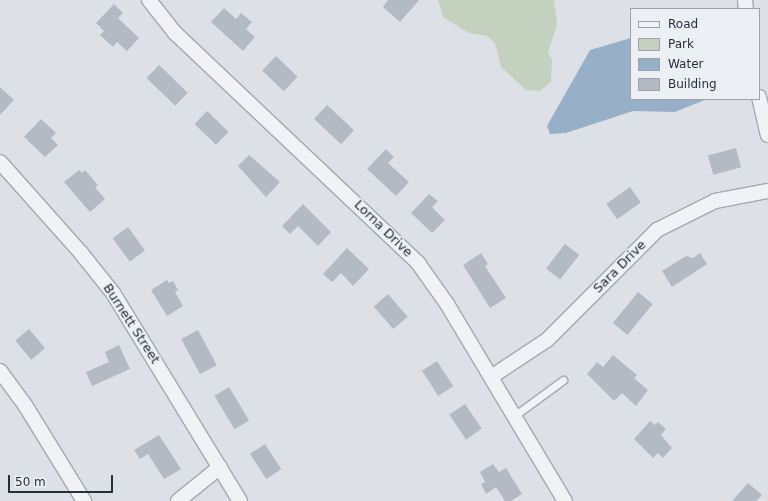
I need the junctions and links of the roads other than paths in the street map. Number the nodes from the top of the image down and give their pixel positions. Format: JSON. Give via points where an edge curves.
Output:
{"nodes":[{"id":1,"x":149,"y":0,"type":"edge"},
{"id":2,"x":760,"y":100,"type":"edge"},
{"id":3,"x":768,"y":135,"type":"edge"},
{"id":4,"x":0,"y":162,"type":"edge"},
{"id":5,"x":768,"y":191,"type":"edge"},
{"id":6,"x":0,"y":371,"type":"edge"},
{"id":7,"x":491,"y":377,"type":"junction"},
{"id":8,"x":562,"y":380,"type":"dead end"},
{"id":9,"x":514,"y":416,"type":"junction"},
{"id":10,"x":220,"y":467,"type":"junction"},
{"id":11,"x":84,"y":501,"type":"edge"},
{"id":12,"x":178,"y":501,"type":"edge"},
{"id":13,"x":240,"y":501,"type":"edge"},
{"id":14,"x":564,"y":501,"type":"edge"}],
"edges":[{"from":1,"to":7,"type":"street","name":"Lorna Drive","via":[[175,33],[412,256],[441,295]]},
{"from":2,"to":3,"type":"street"},
{"from":4,"to":10,"type":"street","name":"Burnett Street","via":[[106,285]]},
{"from":5,"to":7,"type":"street","name":"Sara Drive","via":[[716,201],[657,230],[547,340]]},
{"from":6,"to":11,"type":"street","via":[[25,405]]},
{"from":7,"to":9,"type":"street","name":"Lorna Drive"},
{"from":8,"to":9,"type":"lane"},
{"from":9,"to":14,"type":"street","name":"Lorna Drive"},
{"from":10,"to":12,"type":"street"},
{"from":10,"to":13,"type":"street","name":"Burnett Street"}]}
